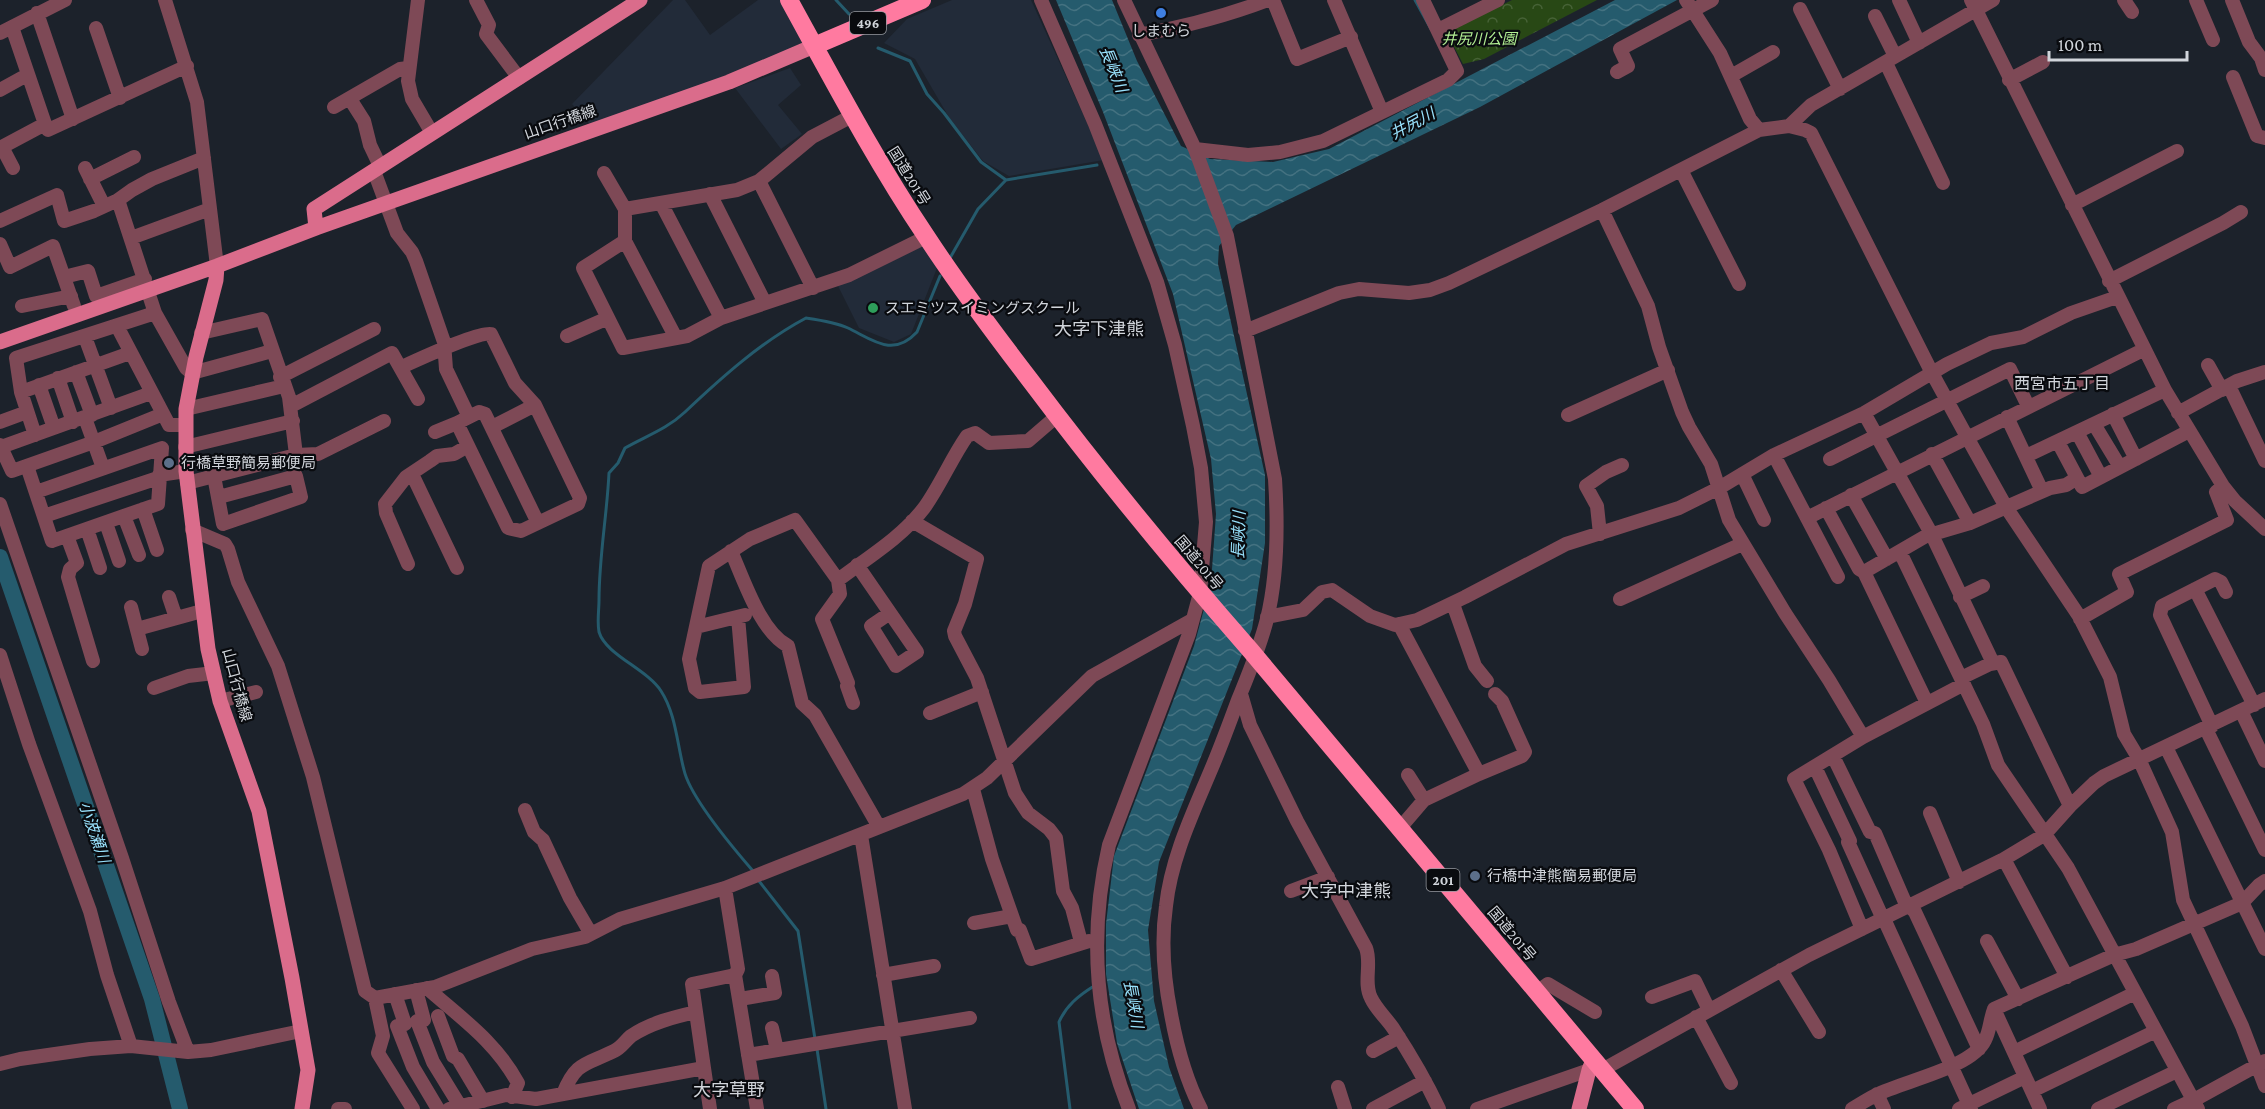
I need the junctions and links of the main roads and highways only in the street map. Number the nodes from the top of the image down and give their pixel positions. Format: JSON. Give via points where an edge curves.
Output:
{"nodes":[{"id":1,"x":640,"y":0,"type":"edge"},
{"id":2,"x":789,"y":0,"type":"edge"},
{"id":3,"x":922,"y":0,"type":"edge"},
{"id":4,"x":814,"y":46,"type":"junction"},
{"id":5,"x":316,"y":228,"type":"junction"},
{"id":6,"x":217,"y":266,"type":"junction"},
{"id":7,"x":0,"y":342,"type":"edge"},
{"id":8,"x":1595,"y":1067,"type":"junction"},
{"id":9,"x":302,"y":1109,"type":"edge"},
{"id":10,"x":1579,"y":1109,"type":"edge"},
{"id":11,"x":1635,"y":1109,"type":"edge"}],
"edges":[{"from":1,"to":5,"type":"main road","via":[[314,209]]},
{"from":2,"to":4,"type":"highway","name":"国道201号","number":"201"},
{"from":3,"to":4,"type":"highway","number":"496"},
{"from":4,"to":5,"type":"main road","name":"山口行橋線","via":[[729,82]]},
{"from":4,"to":8,"type":"highway","name":"国道201号","number":"201","via":[[926,237],[1057,416],[1202,595],[1537,992]]},
{"from":5,"to":6,"type":"main road","name":"山口行橋線"},
{"from":6,"to":7,"type":"main road","name":"山口行橋線","via":[[146,284]]},
{"from":6,"to":9,"type":"main road","name":"山口行橋線","via":[[186,417],[192,530],[213,673],[259,811],[276,890],[308,1070]]},
{"from":8,"to":10,"type":"main road"},
{"from":8,"to":11,"type":"highway","name":"国道201号","number":"201"}]}
